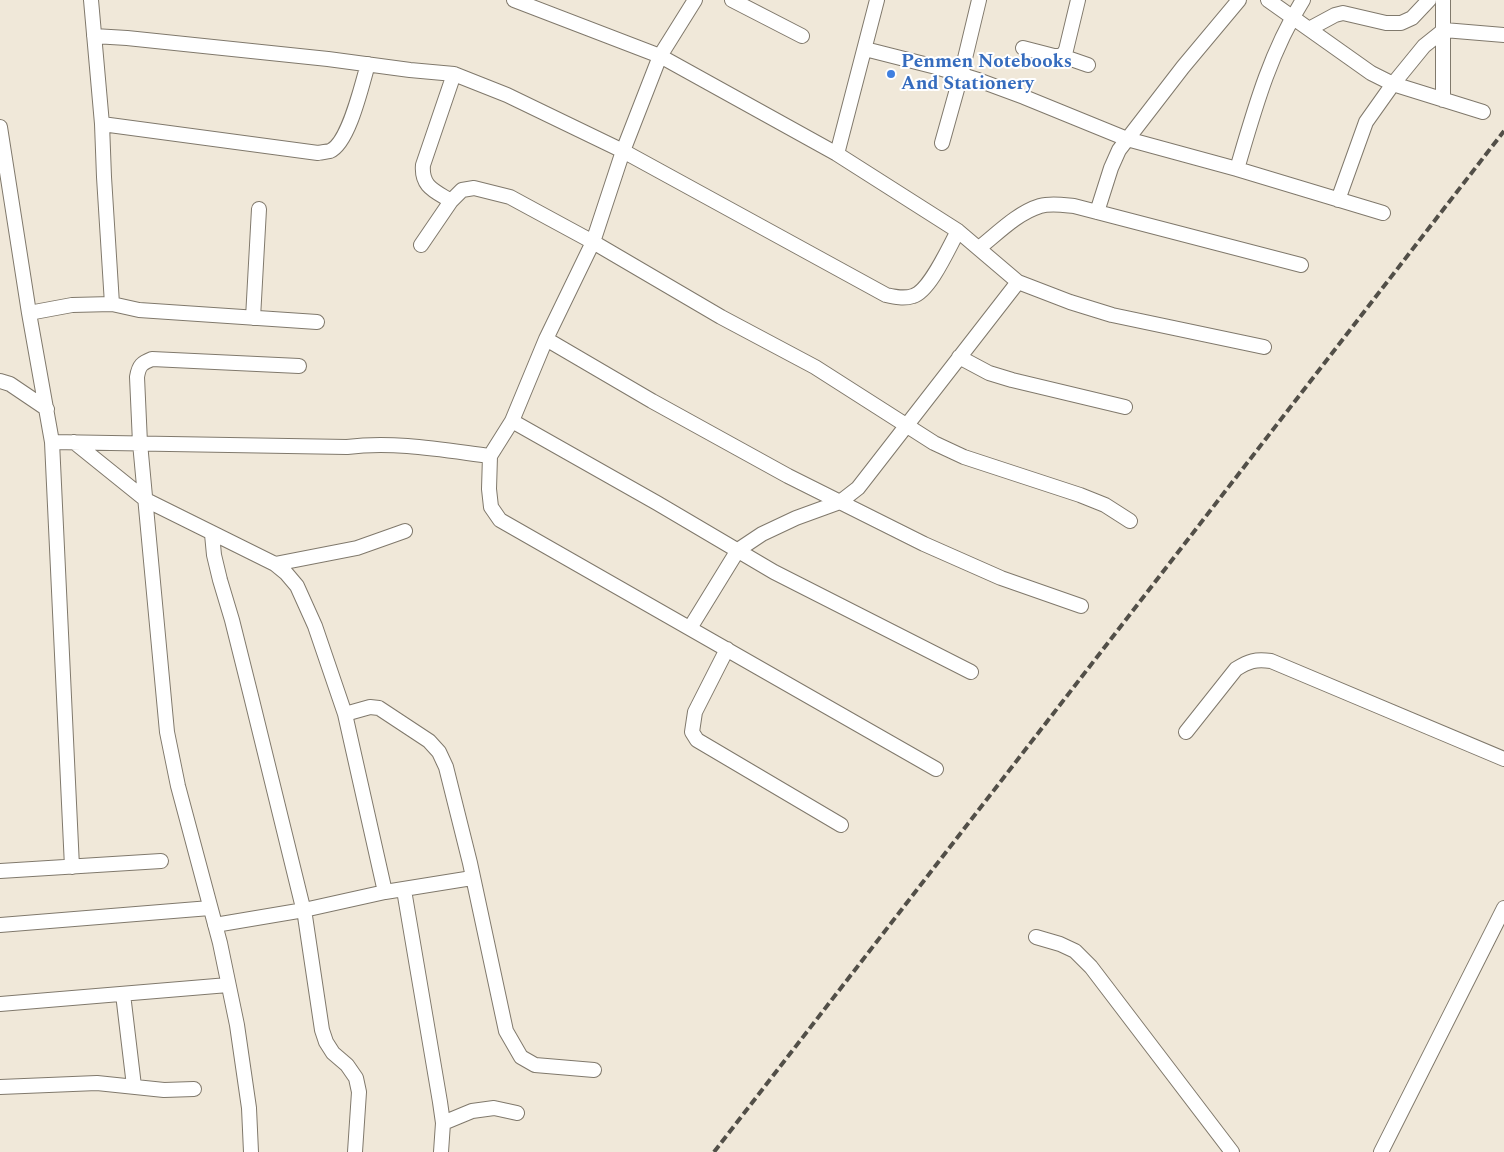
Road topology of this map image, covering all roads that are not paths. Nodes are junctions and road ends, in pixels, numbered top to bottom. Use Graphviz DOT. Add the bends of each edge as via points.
graph roads {
  1 [pos="91,0"];
  2 [pos="514,0"];
  3 [pos="695,0"];
  4 [pos="732,0"];
  5 [pos="877,0"];
  6 [pos="979,0"];
  7 [pos="1078,0"];
  8 [pos="1239,0"];
  9 [pos="1268,0"];
  10 [pos="1303,0"];
  11 [pos="1429,0"];
  12 [pos="1443,0"];
  13 [pos="1292,17"];
  14 [pos="1309,29"];
  15 [pos="1444,30"];
  16 [pos="1504,35"];
  17 [pos="94,36"];
  18 [pos="802,36"];
  19 [pos="1023,48"];
  20 [pos="865,49"];
  21 [pos="660,56"];
  22 [pos="1062,56"];
  23 [pos="368,64"];
  24 [pos="1088,66"];
  25 [pos="454,74"];
  26 [pos="961,75"];
  27 [pos="1393,84"];
  28 [pos="1443,100"];
  29 [pos="1483,112"];
  30 [pos="102,124"];
  31 [pos="1,134"];
  32 [pos="1127,139"];
  33 [pos="942,144"];
  34 [pos="623,151"];
  35 [pos="836,154"];
  36 [pos="1237,169"];
  37 [pos="1338,200"];
  38 [pos="451,201"];
  39 [pos="259,209"];
  40 [pos="1097,212"];
  41 [pos="1383,213"];
  42 [pos="958,231"];
  43 [pos="593,242"];
  44 [pos="421,245"];
  45 [pos="979,248"];
  46 [pos="1301,265"];
  47 [pos="1018,282"];
  48 [pos="112,304"];
  49 [pos="29,313"];
  50 [pos="253,318"];
  51 [pos="317,322"];
  52 [pos="546,339"];
  53 [pos="1264,347"];
  54 [pos="960,357"];
  55 [pos="299,366"];
  56 [pos="0,381"];
  57 [pos="1125,407"];
  58 [pos="47,410"];
  59 [pos="512,421"];
  60 [pos="906,425"];
  61 [pos="52,442"];
  62 [pos="74,442"];
  63 [pos="140,443"];
  64 [pos="490,456"];
  65 [pos="146,500"];
  66 [pos="840,502"];
  67 [pos="1130,521"];
  68 [pos="405,530"];
  69 [pos="212,534"];
  70 [pos="738,550"];
  71 [pos="275,564"];
  72 [pos="1081,606"];
  73 [pos="690,628"];
  74 [pos="727,649"];
  75 [pos="971,672"];
  76 [pos="345,714"];
  77 [pos="1186,732"];
  78 [pos="1504,759"];
  79 [pos="936,769"];
  80 [pos="841,825"];
  81 [pos="161,861"];
  82 [pos="72,867"];
  83 [pos="0,871"];
  84 [pos="472,878"];
  85 [pos="404,890"];
  86 [pos="385,892"];
  87 [pos="210,908"];
  88 [pos="1504,908"];
  89 [pos="304,910"];
  90 [pos="0,925"];
  91 [pos="215,925"];
  92 [pos="1036,937"];
  93 [pos="228,985"];
  94 [pos="123,994"];
  95 [pos="0,1004"];
  96 [pos="594,1070"];
  97 [pos="134,1086"];
  98 [pos="0,1087"];
  99 [pos="194,1089"];
  100 [pos="517,1113"];
  101 [pos="443,1123"];
  102 [pos="251,1152"];
  103 [pos="355,1152"];
  104 [pos="441,1152"];
  105 [pos="1232,1152"];
  106 [pos="1381,1152"];
  1 -- 17 [label="street"];
  2 -- 21 [label="street"];
  3 -- 21 [label="street"];
  4 -- 18 [label="street"];
  5 -- 20 [label="street"];
  6 -- 26 [label="street"];
  7 -- 22 [label="street"];
  8 -- 32 [label="street"];
  9 -- 13 [label="street"];
  10 -- 13 [label="street"];
  11 -- 14 [label="street" via="1412,18 1401,23 1343,14"];
  12 -- 15 [label="street"];
  13 -- 14 [label="street"];
  13 -- 36 [label="street" via="1258,98"];
  14 -- 27 [label="street" via="1371,73"];
  15 -- 16 [label="street"];
  15 -- 27 [label="street" via="1424,46"];
  15 -- 28 [label="street"];
  17 -- 23 [label="street"];
  17 -- 30 [label="street"];
  19 -- 22 [label="street"];
  20 -- 26 [label="street"];
  20 -- 35 [label="street"];
  21 -- 34 [label="street"];
  21 -- 35 [label="street"];
  22 -- 24 [label="street"];
  23 -- 25 [label="street"];
  23 -- 30 [label="street" via="348,128 331,151 318,153"];
  25 -- 34 [label="street" via="507,94"];
  25 -- 38 [label="street" via="423,173 427,185"];
  26 -- 32 [label="street"];
  26 -- 33 [label="street"];
  27 -- 28 [label="street"];
  27 -- 37 [label="street" via="1366,122"];
  28 -- 29 [label="street"];
  30 -- 48 [label="street"];
  31 -- 49 [label="street"];
  32 -- 36 [label="street"];
  32 -- 40 [label="street" via="1111,168"];
  34 -- 42 [label="street" via="886,295 898,298 914,296 928,285"];
  34 -- 43 [label="street"];
  35 -- 42 [label="street"];
  36 -- 37 [label="street"];
  37 -- 41 [label="street"];
  38 -- 43 [label="street" via="462,190 474,188 510,197"];
  38 -- 44 [label="street"];
  39 -- 50 [label="street"];
  40 -- 45 [label="street" via="1074,206 1040,206 1021,215"];
  40 -- 46 [label="street"];
  42 -- 45 [label="street"];
  43 -- 52 [label="street"];
  43 -- 60 [label="street" via="721,317 815,367"];
  45 -- 47 [label="street"];
  47 -- 53 [label="street" via="1112,315"];
  47 -- 54 [label="street"];
  48 -- 49 [label="street" via="72,305"];
  48 -- 50 [label="street" via="138,310"];
  49 -- 58 [label="street"];
  50 -- 51 [label="street"];
  52 -- 59 [label="street"];
  52 -- 66 [label="street"];
  54 -- 57 [label="street" via="989,373 1012,380"];
  54 -- 60 [label="street"];
  55 -- 63 [label="street" via="152,359 143,362 137,377"];
  56 -- 58 [label="street" via="10,384"];
  58 -- 61 [label="street"];
  59 -- 64 [label="street"];
  59 -- 70 [label="street"];
  60 -- 66 [label="street" via="858,488"];
  60 -- 67 [label="street" via="964,457 1105,504"];
  61 -- 62 [label="street"];
  61 -- 82 [label="street"];
  62 -- 63 [label="street"];
  62 -- 65 [label="street"];
  63 -- 64 [label="street" via="386,445"];
  63 -- 65 [label="street"];
  64 -- 73 [label="street" via="491,506 500,520"];
  65 -- 69 [label="street"];
  65 -- 87 [label="street" via="167,732"];
  66 -- 70 [label="street" via="762,534"];
  66 -- 72 [label="street" via="1001,578"];
  68 -- 71 [label="street" via="357,548"];
  69 -- 71 [label="street"];
  69 -- 89 [label="street" via="220,580"];
  70 -- 73 [label="street"];
  70 -- 75 [label="street" via="774,572"];
  71 -- 76 [label="street" via="298,586"];
  73 -- 74 [label="street"];
  74 -- 79 [label="street"];
  74 -- 80 [label="street" via="695,712 692,732 697,740"];
  76 -- 84 [label="street" via="370,707 379,708 429,741 439,752 446,767"];
  76 -- 86 [label="street"];
  77 -- 78 [label="street" via="1236,670 1257,659 1271,661"];
  81 -- 82 [label="street"];
  82 -- 83 [label="street"];
  84 -- 85 [label="street"];
  84 -- 96 [label="street" via="506,1031 521,1057 535,1065"];
  85 -- 86 [label="street"];
  85 -- 101 [label="street"];
  86 -- 89 [label="street"];
  87 -- 90 [label="street"];
  87 -- 91 [label="street"];
  88 -- 106 [label="street"];
  89 -- 91 [label="street"];
  89 -- 103 [label="street" via="322,1030 333,1053 356,1078 360,1092"];
  91 -- 93 [label="street"];
  92 -- 105 [label="street" via="1075,951 1091,967"];
  93 -- 94 [label="street"];
  93 -- 102 [label="street" via="249,1108"];
  94 -- 95 [label="street"];
  94 -- 97 [label="street"];
  97 -- 98 [label="street" via="97,1083"];
  97 -- 99 [label="street"];
  100 -- 101 [label="street" via="494,1108 472,1111"];
  101 -- 104 [label="street"];
}
